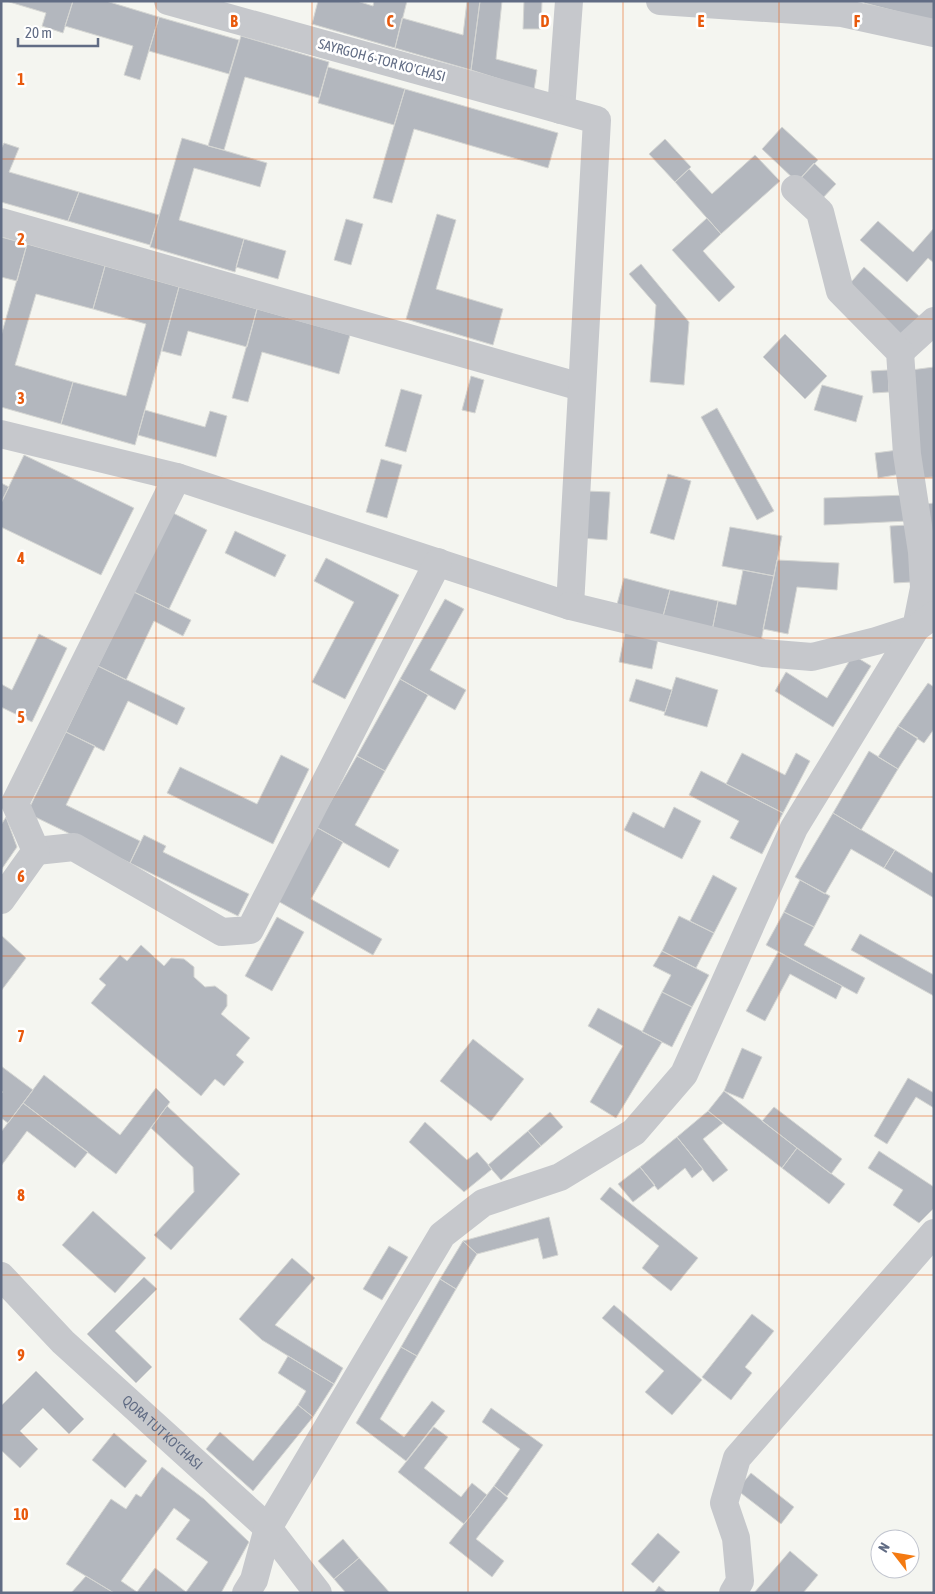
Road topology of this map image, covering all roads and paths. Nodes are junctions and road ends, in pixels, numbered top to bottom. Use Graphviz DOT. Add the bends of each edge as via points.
graph roads {
  1 [pos="168,1"];
  2 [pos="569,1"];
  3 [pos="660,1"];
  4 [pos="934,33"];
  5 [pos="561,110"];
  6 [pos="794,189"];
  7 [pos="1,222"];
  8 [pos="934,321"];
  9 [pos="900,352"];
  10 [pos="581,387"];
  11 [pos="1,434"];
  12 [pos="177,477"];
  13 [pos="438,562"];
  14 [pos="570,606"];
  15 [pos="925,621"];
  16 [pos="36,851"];
  17 [pos="1,900"];
  18 [pos="934,1233"];
  19 [pos="1,1276"];
  20 [pos="268,1528"];
  21 [pos="246,1593"];
  22 [pos="318,1593"];
  23 [pos="733,1593"];
  1 -- 5 [label="street, SAYRGOH 6-TOR KO'CHASI"];
  2 -- 5 [label="street"];
  3 -- 4 [label="street" via="842,13"];
  5 -- 10 [label="street, SAYRGOH 6-TOR KO'CHASI" via="596,120"];
  6 -- 9 [label="street" via="820,212 840,291"];
  7 -- 10 [label="street"];
  8 -- 9 [label="street"];
  9 -- 15 [label="street" via="907,454 922,552"];
  10 -- 14 [label="street"];
  11 -- 12 [label="street"];
  12 -- 13 [label="street"];
  12 -- 16 [label="street" via="14,803"];
  13 -- 14 [label="street"];
  13 -- 16 [label="street" via="250,930 222,932 74,846"];
  14 -- 15 [label="street" via="763,653 812,657 876,642"];
  15 -- 20 [label="street" via="794,828 684,1074 634,1132 560,1177 483,1204 442,1235"];
  16 -- 17 [label="street"];
  18 -- 23 [label="street" via="737,1458 724,1503 736,1538 740,1581"];
  19 -- 20 [label="street, QORA TUT KO'CHASI" via="63,1342"];
  20 -- 21 [label="street" via="254,1580"];
  20 -- 22 [label="street, QORA TUT KO'CHASI"];
}
